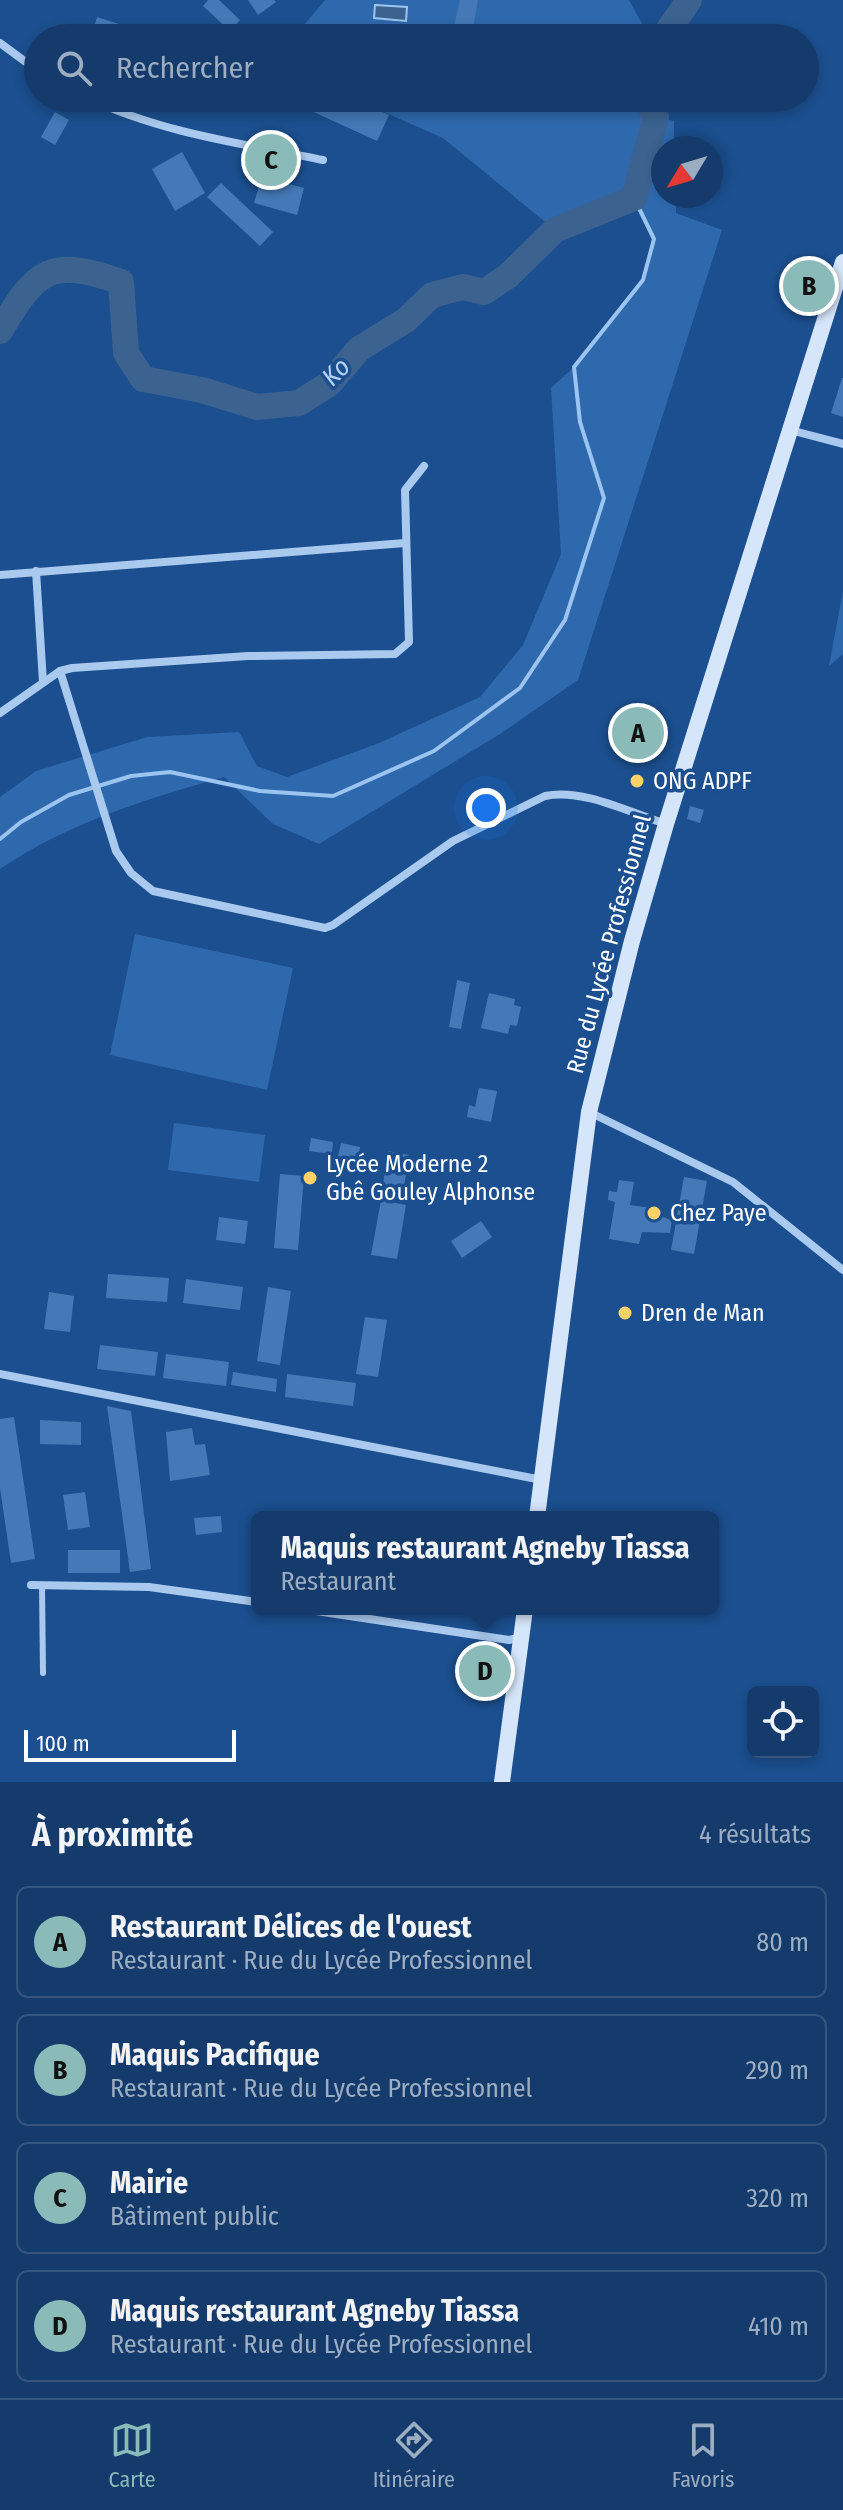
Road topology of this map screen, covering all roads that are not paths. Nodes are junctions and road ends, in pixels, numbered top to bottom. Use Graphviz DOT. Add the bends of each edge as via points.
graph roads {
  1 [pos="0,43"];
  2 [pos="24,61"];
  3 [pos="122,112"];
  4 [pos="323,160"];
  5 [pos="841,273"];
  6 [pos="790,430"];
  7 [pos="843,444"];
  8 [pos="424,466"];
  9 [pos="405,543"];
  10 [pos="36,571"];
  11 [pos="0,575"];
  12 [pos="60,671"];
  13 [pos="43,682"];
  14 [pos="0,713"];
  15 [pos="666,824"];
  16 [pos="589,1112"];
  17 [pos="843,1270"];
  18 [pos="0,1374"];
  19 [pos="542,1480"];
  20 [pos="538,1511"];
  21 [pos="31,1585"];
  22 [pos="42,1585"];
  23 [pos="251,1601"];
  24 [pos="342,1615"];
  25 [pos="524,1615"];
  26 [pos="517,1642"];
  27 [pos="43,1673"];
  28 [pos="502,1782"];
  1 -- 2 [label="street"];
  3 -- 4 [label="street" via="194,135"];
  5 -- 6 [label="main road, Rue du Lycée Professionnel"];
  6 -- 7 [label="street"];
  6 -- 15 [label="main road, Rue du Lycée Professionnel"];
  8 -- 9 [label="street" via="405,490"];
  9 -- 10 [label="street"];
  9 -- 12 [label="street" via="409,642 395,654 248,656"];
  10 -- 11 [label="street"];
  10 -- 13 [label="street"];
  12 -- 13 [label="street"];
  12 -- 15 [label="street" via="116,851 153,891 325,928 453,841 545,796 579,797"];
  13 -- 14 [label="street"];
  15 -- 16 [label="main road, Rue du Lycée Professionnel"];
  16 -- 17 [label="street" via="733,1182"];
  16 -- 19 [label="main road, Rue du Lycée Professionnel"];
  18 -- 19 [label="street"];
  19 -- 20 [label="main road, Rue du Lycée Professionnel"];
  21 -- 22 [label="street"];
  22 -- 23 [label="street" via="149,1587"];
  22 -- 27 [label="lane"];
  24 -- 26 [label="street"];
  25 -- 26 [label="main road"];
  26 -- 28 [label="main road"];
}
